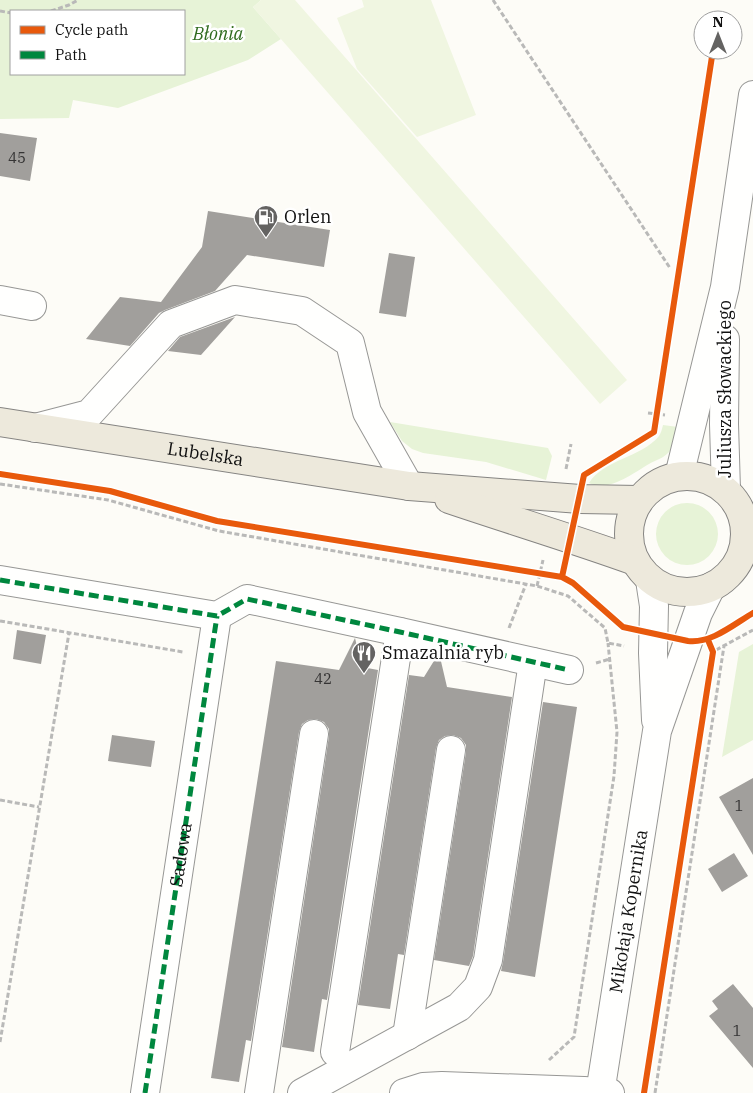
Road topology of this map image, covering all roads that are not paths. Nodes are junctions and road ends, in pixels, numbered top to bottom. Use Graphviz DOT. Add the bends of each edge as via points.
graph roads {
  1 [pos="753,95"];
  2 [pos="725,287"];
  3 [pos="0,300"];
  4 [pos="32,306"];
  5 [pos="0,422"];
  6 [pos="35,428"];
  7 [pos="679,476"];
  8 [pos="409,486"];
  9 [pos="726,490"];
  10 [pos="639,500"];
  11 [pos="748,517"];
  12 [pos="643,571"];
  13 [pos="732,576"];
  14 [pos="0,580"];
  15 [pos="216,616"];
  16 [pos="400,632"];
  17 [pos="533,662"];
  18 [pos="570,670"];
  19 [pos="657,731"];
  20 [pos="314,734"];
  21 [pos="451,750"];
  22 [pos="407,1036"];
  23 [pos="335,1052"];
  24 [pos="145,1093"];
  25 [pos="259,1093"];
  26 [pos="302,1093"];
  27 [pos="404,1093"];
  28 [pos="603,1093"];
  1 -- 2 [label="street, Juliusza Słowackiego"];
  2 -- 7 [label="street, Juliusza Słowackiego"];
  2 -- 9 [label="street, Juliusza Słowackiego"];
  3 -- 4 [label="street"];
  5 -- 6 [label="main road, Lubelska"];
  6 -- 8 [label="main road, Lubelska"];
  6 -- 8 [label="street" via="89,414 171,324 235,300 302,311 350,343 367,412"];
  7 -- 9 [label="main road" via="696,476"];
  7 -- 10 [label="main road" via="650,488"];
  8 -- 10 [label="main road, Lubelska" via="580,499"];
  8 -- 12 [label="main road, Lubelska" via="570,538"];
  9 -- 11 [label="main road"];
  10 -- 12 [label="main road" via="628,530 629,546"];
  11 -- 13 [label="main road" via="742,554"];
  12 -- 13 [label="main road" via="664,588 680,592 696,592"];
  12 -- 19 [label="street, Mikołaja Kopernika" via="654,606"];
  13 -- 19 [label="street, Mikołaja Kopernika" via="698,614"];
  14 -- 15 [label="street"];
  15 -- 16 [label="street" via="247,599"];
  15 -- 24 [label="street, Sadowa"];
  16 -- 17 [label="street"];
  16 -- 23 [label="street"];
  17 -- 18 [label="street"];
  17 -- 22 [label="street" via="488,960 478,987 459,1007"];
  19 -- 28 [label="street, Mikołaja Kopernika"];
  20 -- 25 [label="street"];
  21 -- 22 [label="street"];
  22 -- 26 [label="street"];
  27 -- 28 [label="street" via="442,1086"];
}
